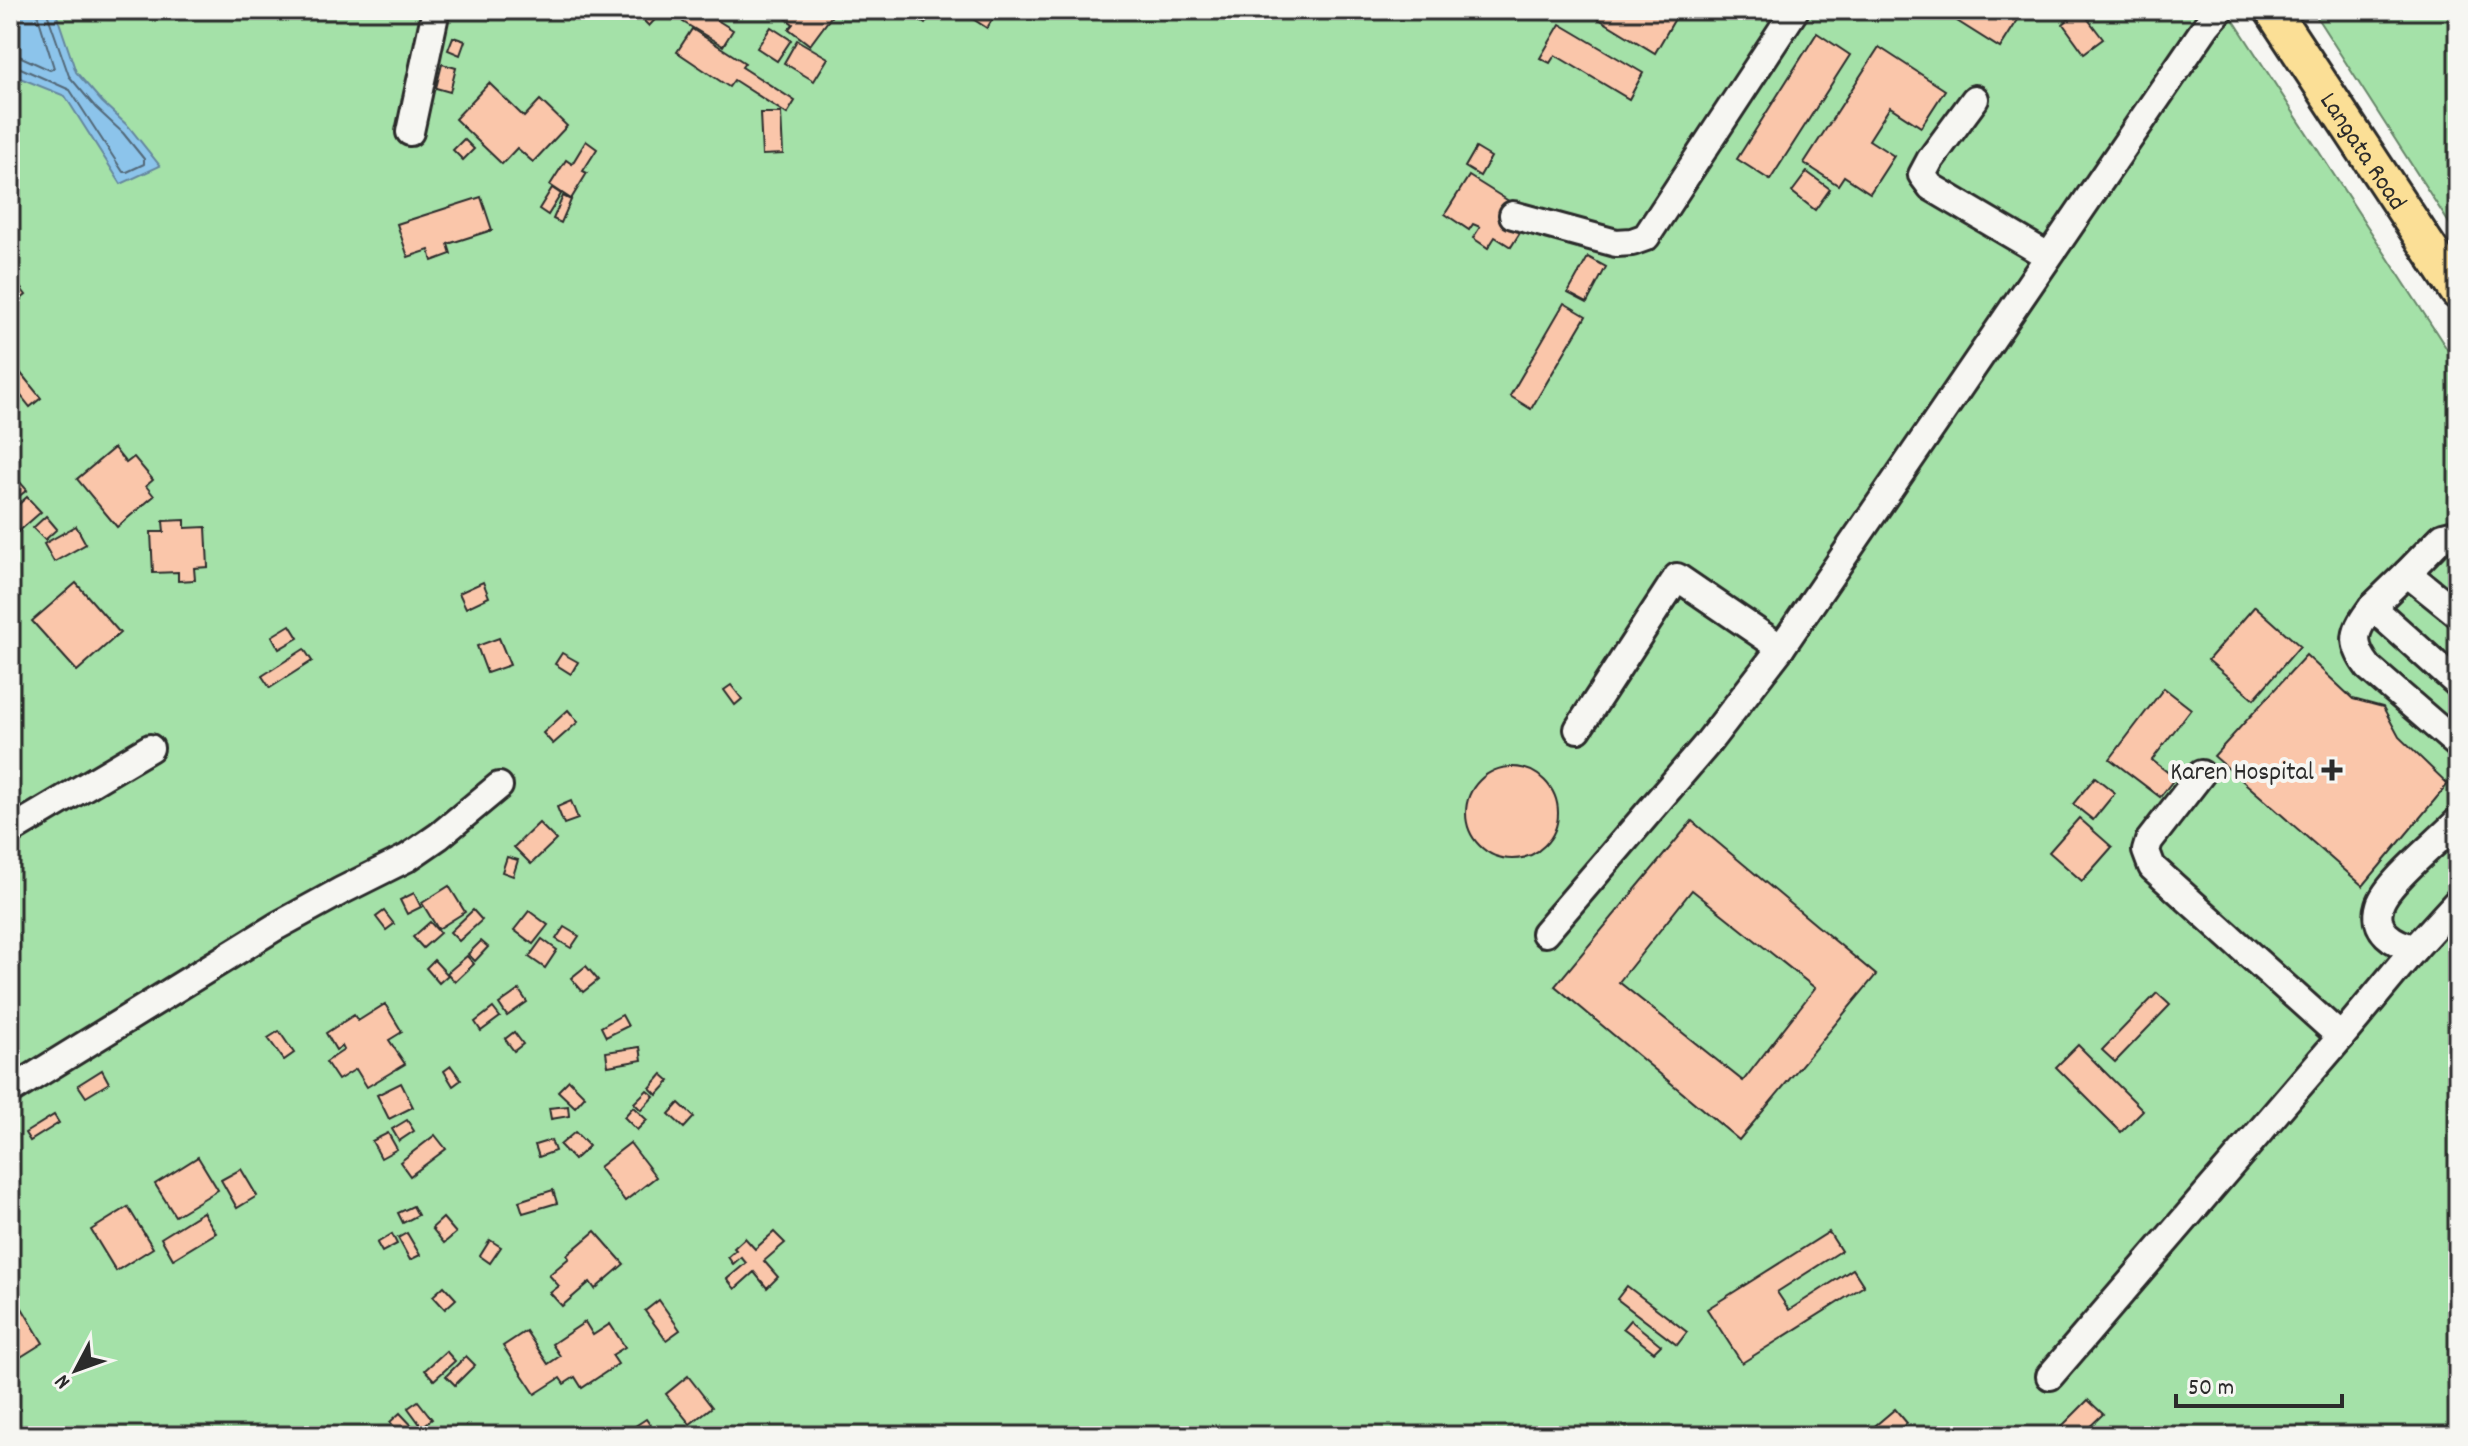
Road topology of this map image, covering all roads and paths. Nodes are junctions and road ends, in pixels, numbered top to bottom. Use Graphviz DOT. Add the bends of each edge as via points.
graph roads {
  1 [pos="436,10"];
  2 [pos="1795,10"];
  3 [pos="2220,10"];
  4 [pos="2272,10"];
  5 [pos="1975,99"];
  6 [pos="410,132"];
  7 [pos="1513,215"];
  8 [pos="2048,256"];
  9 [pos="2458,292"];
  10 [pos="2458,539"];
  11 [pos="2407,573"];
  12 [pos="2372,607"];
  13 [pos="2458,614"];
  14 [pos="1781,648"];
  15 [pos="2458,684"];
  16 [pos="1578,729"];
  17 [pos="2458,745"];
  18 [pos="150,748"];
  19 [pos="2201,774"];
  20 [pos="499,786"];
  21 [pos="2458,821"];
  22 [pos="10,831"];
  23 [pos="2458,901"];
  24 [pos="1545,933"];
  25 [pos="2415,948"];
  26 [pos="2341,1037"];
  27 [pos="10,1091"];
  28 [pos="2050,1376"];
  1 -- 6 [label="street"];
  2 -- 7 [label="street" via="1646,237 1616,243"];
  3 -- 8 [label="street"];
  4 -- 9 [label="main road, Langata Road"];
  5 -- 8 [label="street" via="1922,175 1931,187"];
  8 -- 14 [label="street"];
  10 -- 11 [label="street" via="2443,536"];
  11 -- 12 [label="street"];
  11 -- 13 [label="street"];
  12 -- 15 [label="street"];
  12 -- 17 [label="street" via="2354,637 2360,657"];
  14 -- 16 [label="street" via="1677,577"];
  14 -- 24 [label="street" via="1707,744"];
  18 -- 22 [label="street"];
  19 -- 26 [label="street" via="2149,841 2147,859"];
  20 -- 27 [label="street" via="407,858 277,926"];
  21 -- 25 [label="street" via="2380,903 2385,935"];
  23 -- 25 [label="street"];
  25 -- 26 [label="street"];
  26 -- 28 [label="street"];
}
